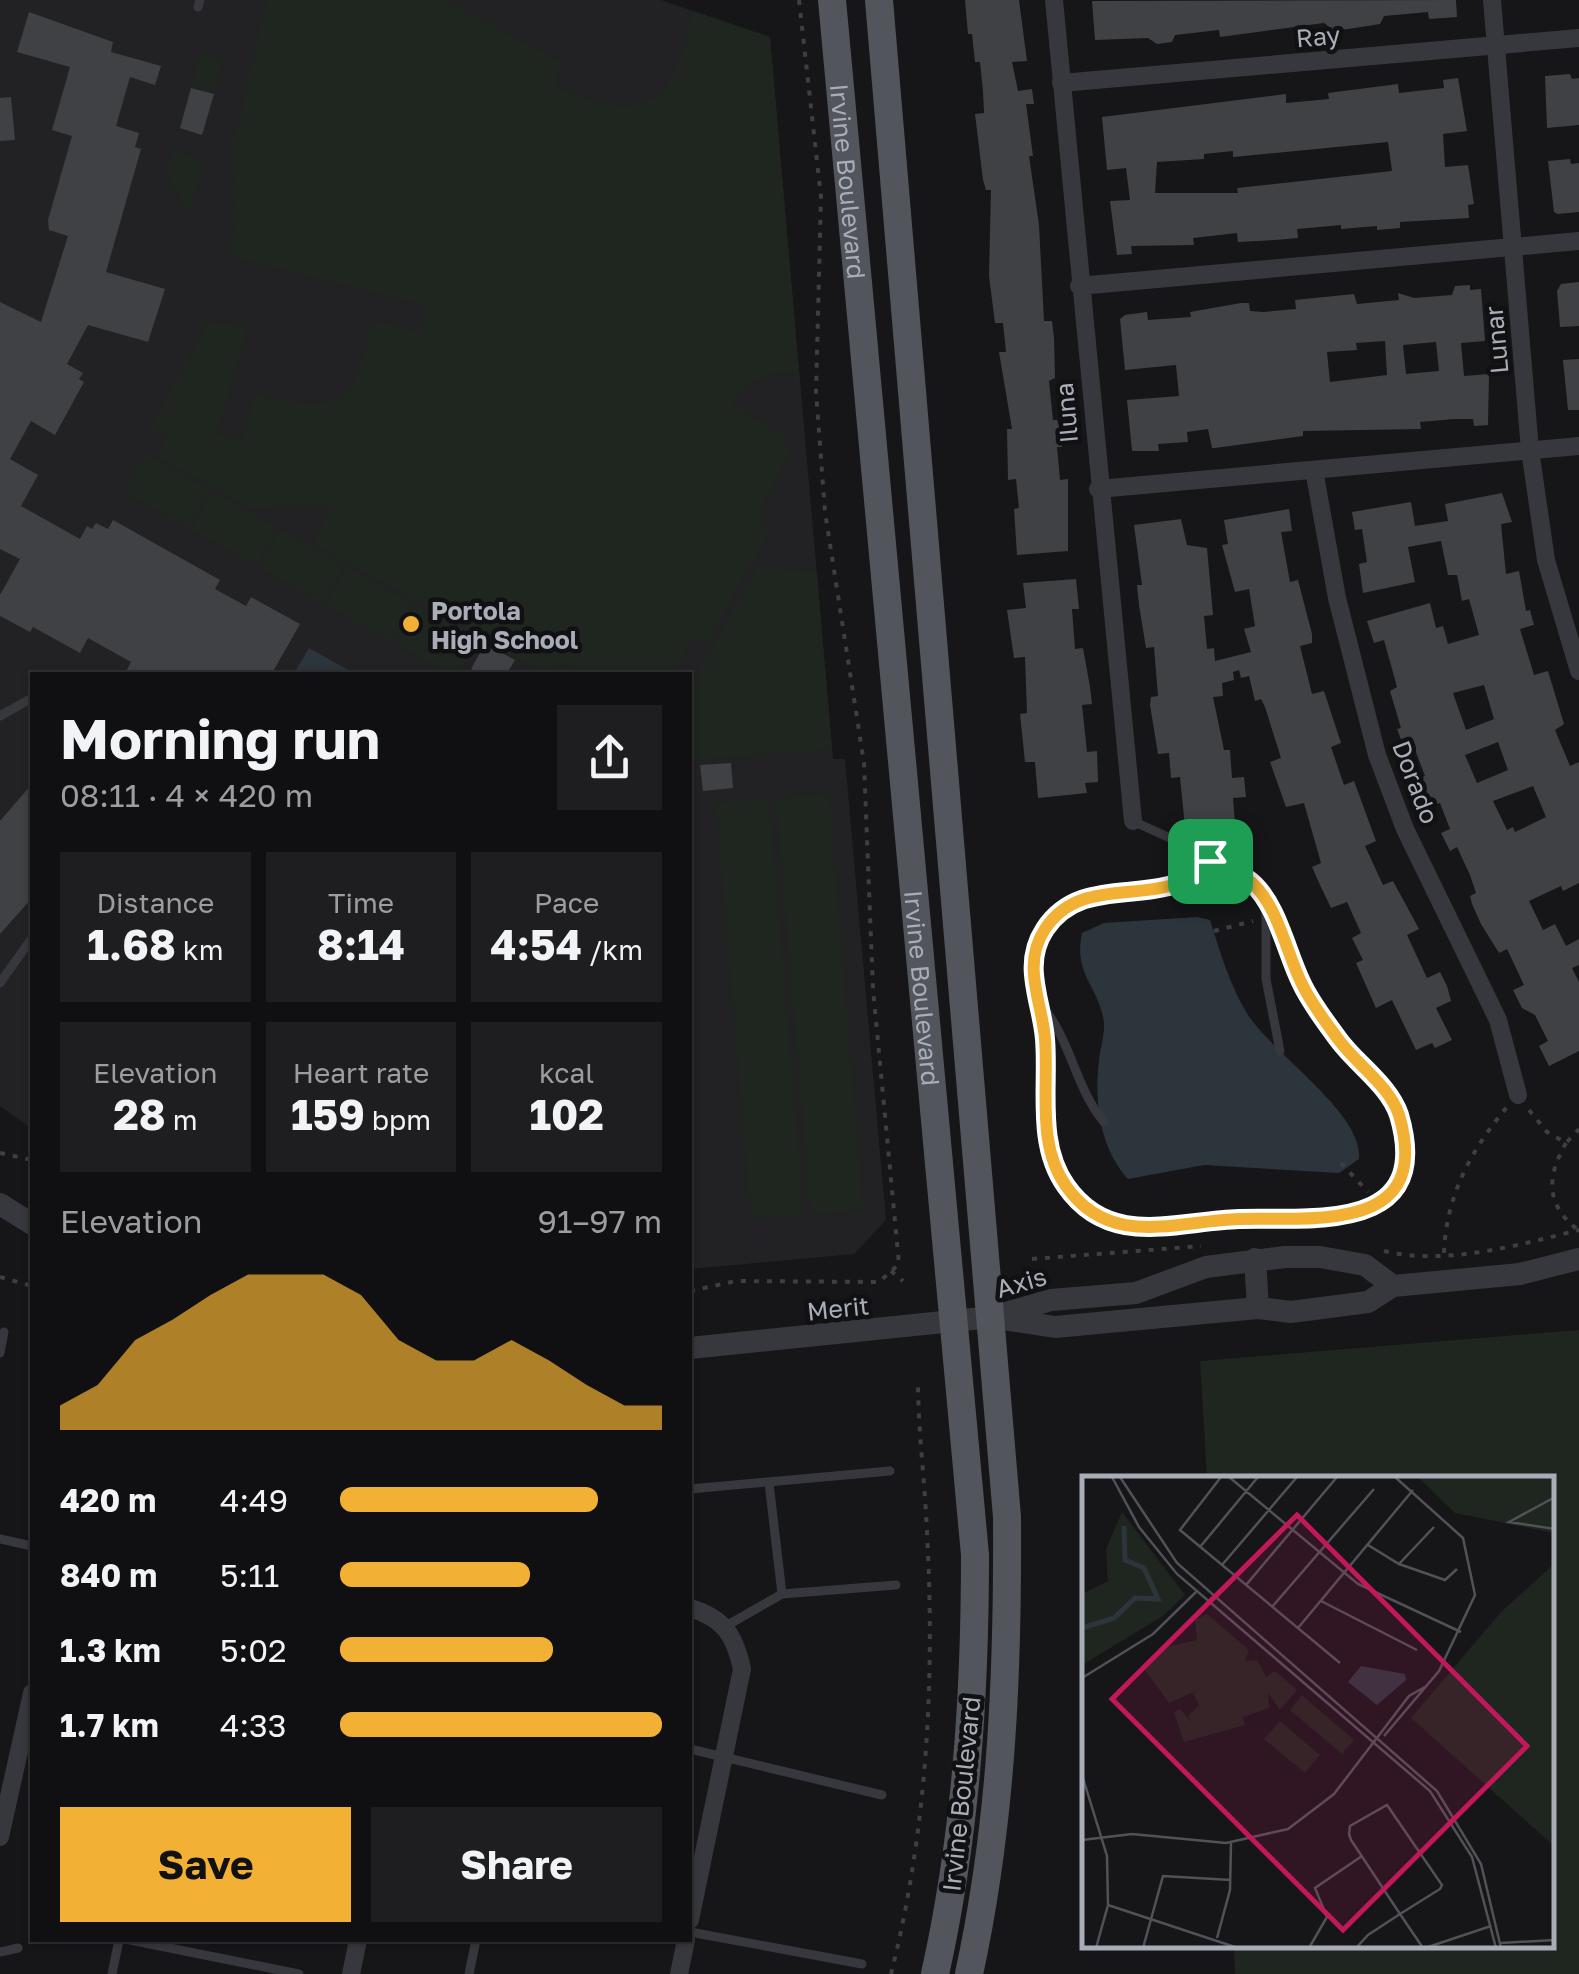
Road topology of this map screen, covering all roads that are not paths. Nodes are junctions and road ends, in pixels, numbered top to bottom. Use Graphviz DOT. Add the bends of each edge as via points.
graph roads {
  1 [pos="832,0"];
  2 [pos="879,0"];
  3 [pos="1054,0"];
  4 [pos="1492,0"];
  5 [pos="1579,38"];
  6 [pos="1496,46"];
  7 [pos="1061,84"];
  8 [pos="1579,241"];
  9 [pos="1513,247"];
  10 [pos="1079,286"];
  11 [pos="1579,446"];
  12 [pos="1530,450"];
  13 [pos="1314,470"];
  14 [pos="1098,489"];
  15 [pos="905,580"];
  16 [pos="1579,671"];
  17 [pos="30,699"];
  18 [pos="0,716"];
  19 [pos="1133,821"];
  20 [pos="1210,861"];
  21 [pos="1266,900"];
  22 [pos="30,941"];
  23 [pos="0,984"];
  24 [pos="1038,1000"];
  25 [pos="1280,1051"];
  26 [pos="1518,1095"];
  27 [pos="1104,1122"];
  28 [pos="0,1204"];
  29 [pos="30,1223"];
  30 [pos="1256,1260"];
  31 [pos="1579,1260"];
  32 [pos="1392,1286"];
  33 [pos="1258,1308"];
  34 [pos="992,1317"];
  35 [pos="952,1320"];
  36 [pos="4,1332"];
  37 [pos="692,1348"];
  38 [pos="0,1353"];
  39 [pos="890,1470"];
  40 [pos="769,1483"];
  41 [pos="692,1488"];
  42 [pos="0,1540"];
  43 [pos="30,1546"];
  44 [pos="896,1585"];
  45 [pos="782,1594"];
  46 [pos="692,1609"];
  47 [pos="726,1626"];
  48 [pos="30,1702"];
  49 [pos="692,1748"];
  50 [pos="724,1756"];
  51 [pos="882,1795"];
  52 [pos="0,1836"];
  53 [pos="692,1910"];
  54 [pos="692,1932"];
  55 [pos="119,1942"];
  56 [pos="139,1942"];
  57 [pos="358,1942"];
  58 [pos="476,1942"];
  59 [pos="686,1942"];
  60 [pos="18,1948"];
  61 [pos="0,1952"];
  62 [pos="862,1964"];
  63 [pos="258,1970"];
  64 [pos="112,1974"];
  65 [pos="299,1974"];
  66 [pos="351,1974"];
  67 [pos="468,1974"];
  68 [pos="679,1974"];
  69 [pos="935,1974"];
  70 [pos="969,1974"];
  1 -- 15 [label="main road, Irvine Boulevard"];
  2 -- 15 [label="main road, Irvine Boulevard" via="896,161"];
  3 -- 7 [label="street, Iluna"];
  4 -- 6 [label="street, Lunar"];
  5 -- 6 [label="street, Ray"];
  6 -- 7 [label="street, Ray"];
  6 -- 9 [label="street, Lunar"];
  7 -- 10 [label="street, Iluna"];
  8 -- 9 [label="street"];
  9 -- 10 [label="street"];
  9 -- 12 [label="street, Lunar"];
  10 -- 14 [label="street, Iluna"];
  11 -- 12 [label="street"];
  12 -- 13 [label="street"];
  12 -- 16 [label="street, Lunar" via="1546,560"];
  13 -- 14 [label="street"];
  13 -- 26 [label="street, Dorado" via="1337,598 1377,755 1405,829 1498,1020"];
  14 -- 19 [label="street, Iluna"];
  15 -- 34 [label="main road, Irvine Boulevard"];
  15 -- 35 [label="main road, Irvine Boulevard"];
  17 -- 18 [label="lane"];
  19 -- 20 [label="lane"];
  20 -- 21 [label="lane" via="1250,881"];
  20 -- 24 [label="lane" via="1177,886 1092,894 1068,906 1035,950"];
  21 -- 24 [label="lane" via="1304,988 1398,1110 1404,1140 1400,1180 1387,1199 1355,1214 1132,1230 1095,1214 1065,1185 1052,1156"];
  21 -- 25 [label="lane" via="1263,946"];
  22 -- 23 [label="lane"];
  24 -- 27 [label="lane" via="1062,1031 1092,1108"];
  28 -- 29 [label="street"];
  30 -- 32 [label="street, Axis" via="1320,1256 1373,1268"];
  30 -- 33 [label="street"];
  30 -- 34 [label="street, Axis" via="1206,1267 1136,1294 1051,1300"];
  31 -- 32 [label="street, Axis" via="1520,1274"];
  32 -- 33 [label="street, Axis" via="1368,1302 1290,1312"];
  33 -- 34 [label="street, Axis" via="1055,1327"];
  34 -- 35 [label="street, Merit"];
  34 -- 70 [label="main road, Irvine Boulevard" via="1006,1517 1008,1674 995,1828"];
  35 -- 37 [label="street, Merit"];
  35 -- 69 [label="main road, Irvine Boulevard" via="975,1555 975,1666 959,1841"];
  36 -- 38 [label="lane"];
  39 -- 40 [label="lane"];
  40 -- 41 [label="lane"];
  40 -- 45 [label="lane"];
  42 -- 43 [label="lane"];
  44 -- 45 [label="lane"];
  45 -- 47 [label="lane"];
  46 -- 47 [label="street"];
  47 -- 50 [label="street" via="742,1669"];
  48 -- 52 [label="street"];
  49 -- 50 [label="lane"];
  50 -- 51 [label="lane"];
  50 -- 53 [label="street"];
  54 -- 62 [label="lane"];
  55 -- 64 [label="lane"];
  56 -- 63 [label="lane"];
  57 -- 66 [label="street"];
  58 -- 67 [label="lane"];
  59 -- 68 [label="street"];
  60 -- 61 [label="lane"];
  63 -- 65 [label="lane"];
}
